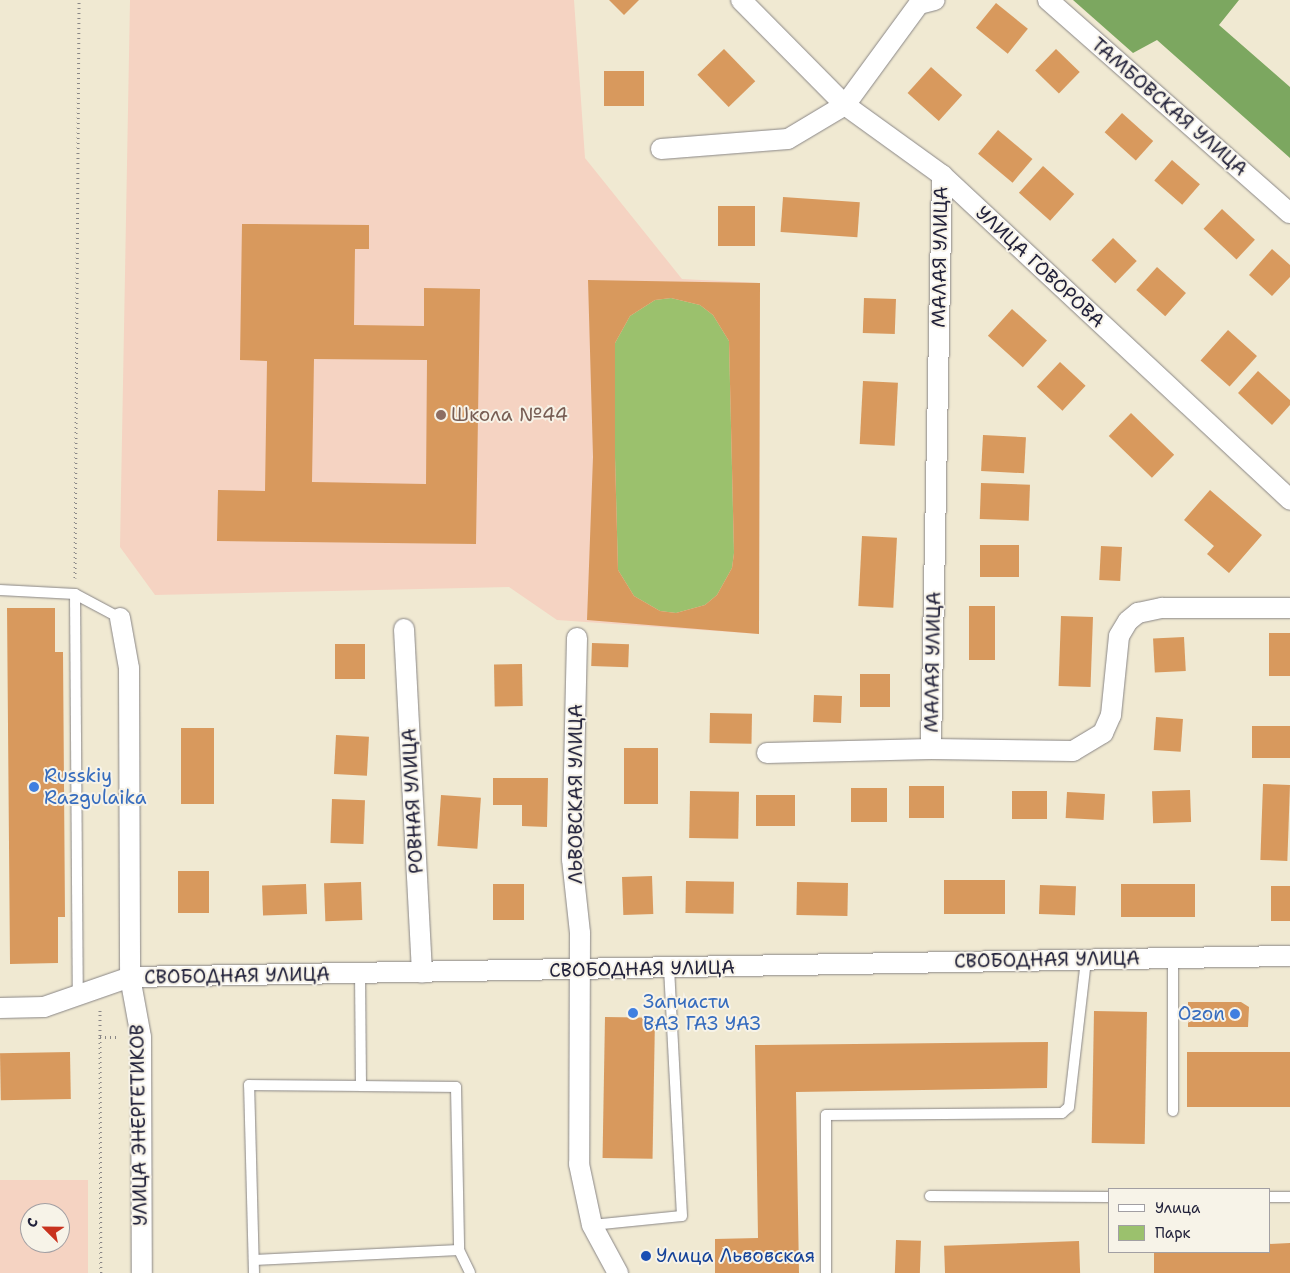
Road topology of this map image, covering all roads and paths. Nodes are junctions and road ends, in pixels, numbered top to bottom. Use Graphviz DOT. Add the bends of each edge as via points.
graph roads {
  1 [pos="78,0"];
  2 [pos="741,0"];
  3 [pos="1048,0"];
  4 [pos="923,1"];
  5 [pos="844,105"];
  6 [pos="661,149"];
  7 [pos="942,176"];
  8 [pos="1290,213"];
  9 [pos="1290,500"];
  10 [pos="0,590"];
  11 [pos="75,594"];
  12 [pos="1290,608"];
  13 [pos="120,618"];
  14 [pos="404,629"];
  15 [pos="576,638"];
  16 [pos="931,748"];
  17 [pos="767,753"];
  18 [pos="1290,956"];
  19 [pos="1173,957"];
  20 [pos="1086,959"];
  21 [pos="669,968"];
  22 [pos="578,971"];
  23 [pos="422,973"];
  24 [pos="360,975"];
  25 [pos="130,977"];
  26 [pos="78,996"];
  27 [pos="0,1008"];
  28 [pos="100,1037"];
  29 [pos="361,1086"];
  30 [pos="1173,1111"];
  31 [pos="930,1196"];
  32 [pos="1108,1197"];
  33 [pos="1270,1197"];
  34 [pos="1290,1198"];
  35 [pos="592,1225"];
  36 [pos="459,1250"];
  37 [pos="254,1260"];
  38 [pos="101,1273"];
  39 [pos="142,1273"];
  40 [pos="254,1273"];
  41 [pos="470,1273"];
  42 [pos="618,1273"];
  43 [pos="826,1273"];
  1 -- 11 [label="path"];
  2 -- 5 [label="street, УЛИЦА ГОВОРОВА"];
  3 -- 8 [label="street, ТАМБОВСКАЯ УЛИЦА"];
  4 -- 5 [label="street"];
  5 -- 6 [label="street" via="788,139"];
  5 -- 7 [label="street, УЛИЦА ГОВОРОВА"];
  7 -- 9 [label="street, УЛИЦА ГОВОРОВА"];
  7 -- 16 [label="street, МАЛАЯ УЛИЦА"];
  10 -- 11 [label="lane"];
  11 -- 13 [label="lane"];
  11 -- 26 [label="lane"];
  12 -- 16 [label="street, МАЛАЯ УЛИЦА" via="1162,608 1138,613 1128,621 1119,636 1111,715 1102,733 1073,751"];
  13 -- 25 [label="street, УЛИЦА ЭНЕРГЕТИКОВ" via="130,668"];
  14 -- 23 [label="street, РОВНАЯ УЛИЦА"];
  15 -- 22 [label="street, ЛЬВОВСКАЯ УЛИЦА" via="572,859 580,934"];
  16 -- 17 [label="street"];
  18 -- 19 [label="street, СВОБОДНАЯ УЛИЦА"];
  19 -- 20 [label="street, СВОБОДНАЯ УЛИЦА"];
  19 -- 30 [label="lane"];
  20 -- 21 [label="street, СВОБОДНАЯ УЛИЦА"];
  20 -- 43 [label="lane" via="1069,1107 1062,1113 826,1115"];
  21 -- 22 [label="street, СВОБОДНАЯ УЛИЦА"];
  21 -- 35 [label="lane" via="682,1216"];
  22 -- 23 [label="street, СВОБОДНАЯ УЛИЦА"];
  22 -- 35 [label="street, ЛЬВОВСКАЯ УЛИЦА" via="579,1164"];
  23 -- 24 [label="street, СВОБОДНАЯ УЛИЦА"];
  24 -- 25 [label="street, СВОБОДНАЯ УЛИЦА"];
  24 -- 29 [label="lane"];
  25 -- 26 [label="street, СВОБОДНАЯ УЛИЦА"];
  25 -- 39 [label="street, УЛИЦА ЭНЕРГЕТИКОВ" via="141,1036"];
  26 -- 27 [label="street, СВОБОДНАЯ УЛИЦА" via="44,1007"];
  28 -- 38 [label="path"];
  29 -- 36 [label="lane" via="456,1087"];
  29 -- 37 [label="lane" via="249,1085"];
  31 -- 32 [label="lane"];
  33 -- 34 [label="lane"];
  35 -- 42 [label="street, ЛЬВОВСКАЯ УЛИЦА"];
  36 -- 37 [label="lane"];
  36 -- 41 [label="lane"];
  37 -- 40 [label="lane"];
}
